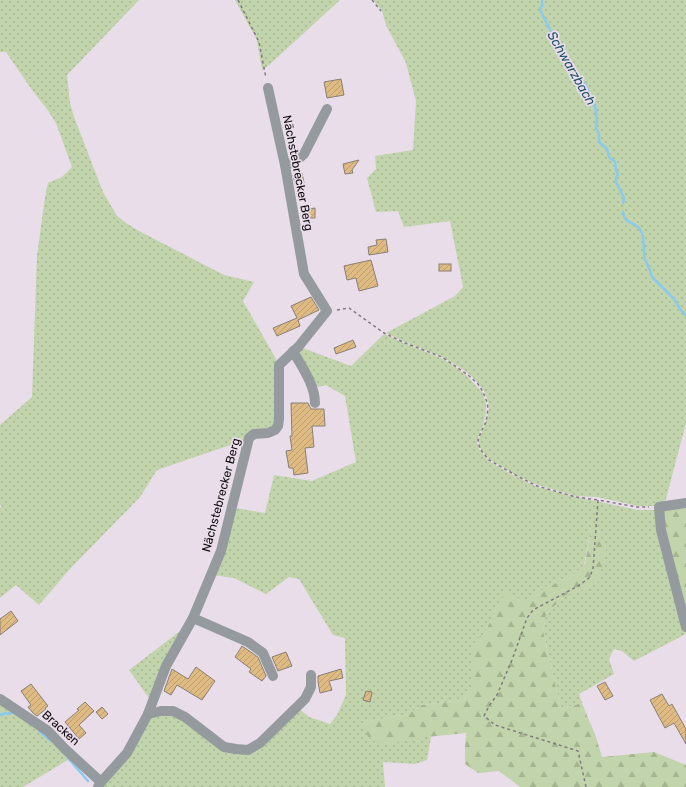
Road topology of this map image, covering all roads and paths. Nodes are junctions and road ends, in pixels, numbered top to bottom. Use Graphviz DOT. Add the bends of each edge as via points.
graph roads {
  1 [pos="238,0"];
  2 [pos="372,0"];
  3 [pos="381,11"];
  4 [pos="268,88"];
  5 [pos="327,109"];
  6 [pos="285,165"];
  7 [pos="327,311"];
  8 [pos="293,352"];
  9 [pos="315,403"];
  10 [pos="598,500"];
  11 [pos="686,503"];
  12 [pos="659,507"];
  13 [pos="193,618"];
  14 [pos="686,627"];
  15 [pos="311,675"];
  16 [pos="274,676"];
  17 [pos="0,699"];
  18 [pos="148,714"];
  19 [pos="99,785"];
  20 [pos="586,787"];
  1 -- 4 [label="path" via="259,42"];
  2 -- 3 [label="path"];
  4 -- 6 [label="street, Nächstebrecker Berg"];
  5 -- 6 [label="street" via="304,154 296,161"];
  6 -- 7 [label="street, Nächstebrecker Berg" via="304,274"];
  7 -- 8 [label="street, Nächstebrecker Berg"];
  7 -- 10 [label="path" via="349,308 384,333 442,357 478,384 488,409 486,422 478,440 480,449 489,460 537,486"];
  8 -- 9 [label="street" via="312,386"];
  8 -- 13 [label="street, Nächstebrecker Berg" via="279,365 278,426 268,433 254,434 249,438 221,550"];
  10 -- 12 [label="path" via="637,507"];
  10 -- 20 [label="path" via="593,569 589,578 533,610 527,618 497,695 484,716 495,725 578,750"];
  11 -- 12 [label="street"];
  12 -- 14 [label="street" via="661,530"];
  13 -- 16 [label="street" via="248,642 263,653"];
  13 -- 18 [label="street, Nächstebrecker Berg" via="166,666"];
  15 -- 18 [label="street" via="311,687 305,699 260,743 248,750 224,747 185,717 173,711"];
  17 -- 19 [label="street, Bracken" via="48,731"];
  18 -- 19 [label="street, Nächstebrecker Berg" via="127,752"];
}
